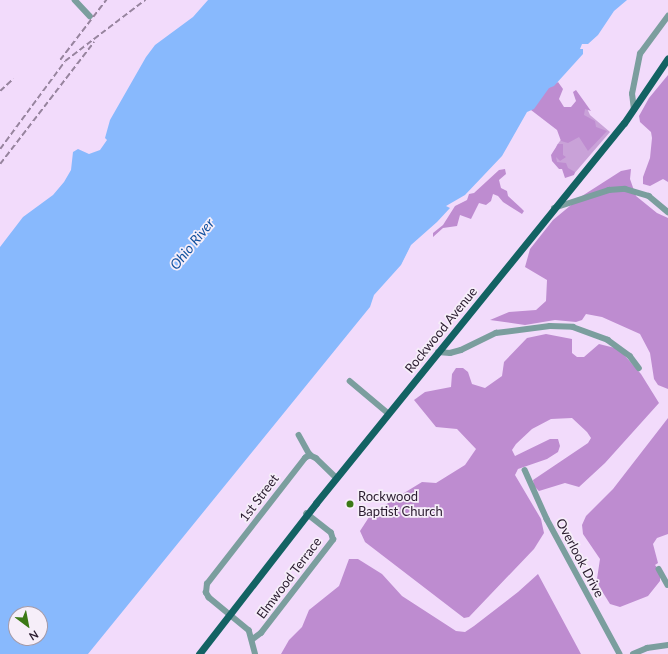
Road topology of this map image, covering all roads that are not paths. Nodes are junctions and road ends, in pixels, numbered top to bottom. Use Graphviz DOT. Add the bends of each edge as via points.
graph roads {
  1 [pos="75,0"];
  2 [pos="90,16"];
  3 [pos="668,16"];
  4 [pos="668,58"];
  5 [pos="634,110"];
  6 [pos="554,208"];
  7 [pos="668,212"];
  8 [pos="438,352"];
  9 [pos="639,368"];
  10 [pos="350,381"];
  11 [pos="388,413"];
  12 [pos="299,435"];
  13 [pos="310,455"];
  14 [pos="525,470"];
  15 [pos="336,477"];
  16 [pos="307,514"];
  17 [pos="659,569"];
  18 [pos="668,585"];
  19 [pos="229,615"];
  20 [pos="253,639"];
  21 [pos="668,645"];
  22 [pos="199,654"];
  23 [pos="256,654"];
  24 [pos="620,654"];
  25 [pos="633,654"];
  1 -- 2 [label="street"];
  3 -- 5 [label="street" via="640,54 632,94"];
  4 -- 5 [label="main road, Rockwood Avenue"];
  5 -- 6 [label="main road, Rockwood Avenue"];
  6 -- 7 [label="street" via="609,190 625,189 649,196"];
  6 -- 8 [label="main road, Rockwood Avenue"];
  8 -- 9 [label="street" via="450,353 461,350 496,333 550,326 573,327 608,340 630,356"];
  8 -- 11 [label="main road, Rockwood Avenue"];
  10 -- 11 [label="street"];
  11 -- 15 [label="main road, Rockwood Avenue"];
  12 -- 13 [label="street"];
  13 -- 15 [label="street"];
  13 -- 19 [label="street, 1st Street" via="298,464 207,584 206,593 209,598"];
  14 -- 24 [label="street, Overlook Drive" via="547,519"];
  15 -- 16 [label="main road, Rockwood Avenue"];
  16 -- 19 [label="main road, Rockwood Avenue"];
  16 -- 20 [label="street, Elmwood Terrace" via="331,533 333,540"];
  17 -- 18 [label="street"];
  19 -- 20 [label="street" via="249,631"];
  19 -- 22 [label="main road, Rockwood Avenue"];
  20 -- 23 [label="street"];
  21 -- 25 [label="street" via="647,648"];
}
